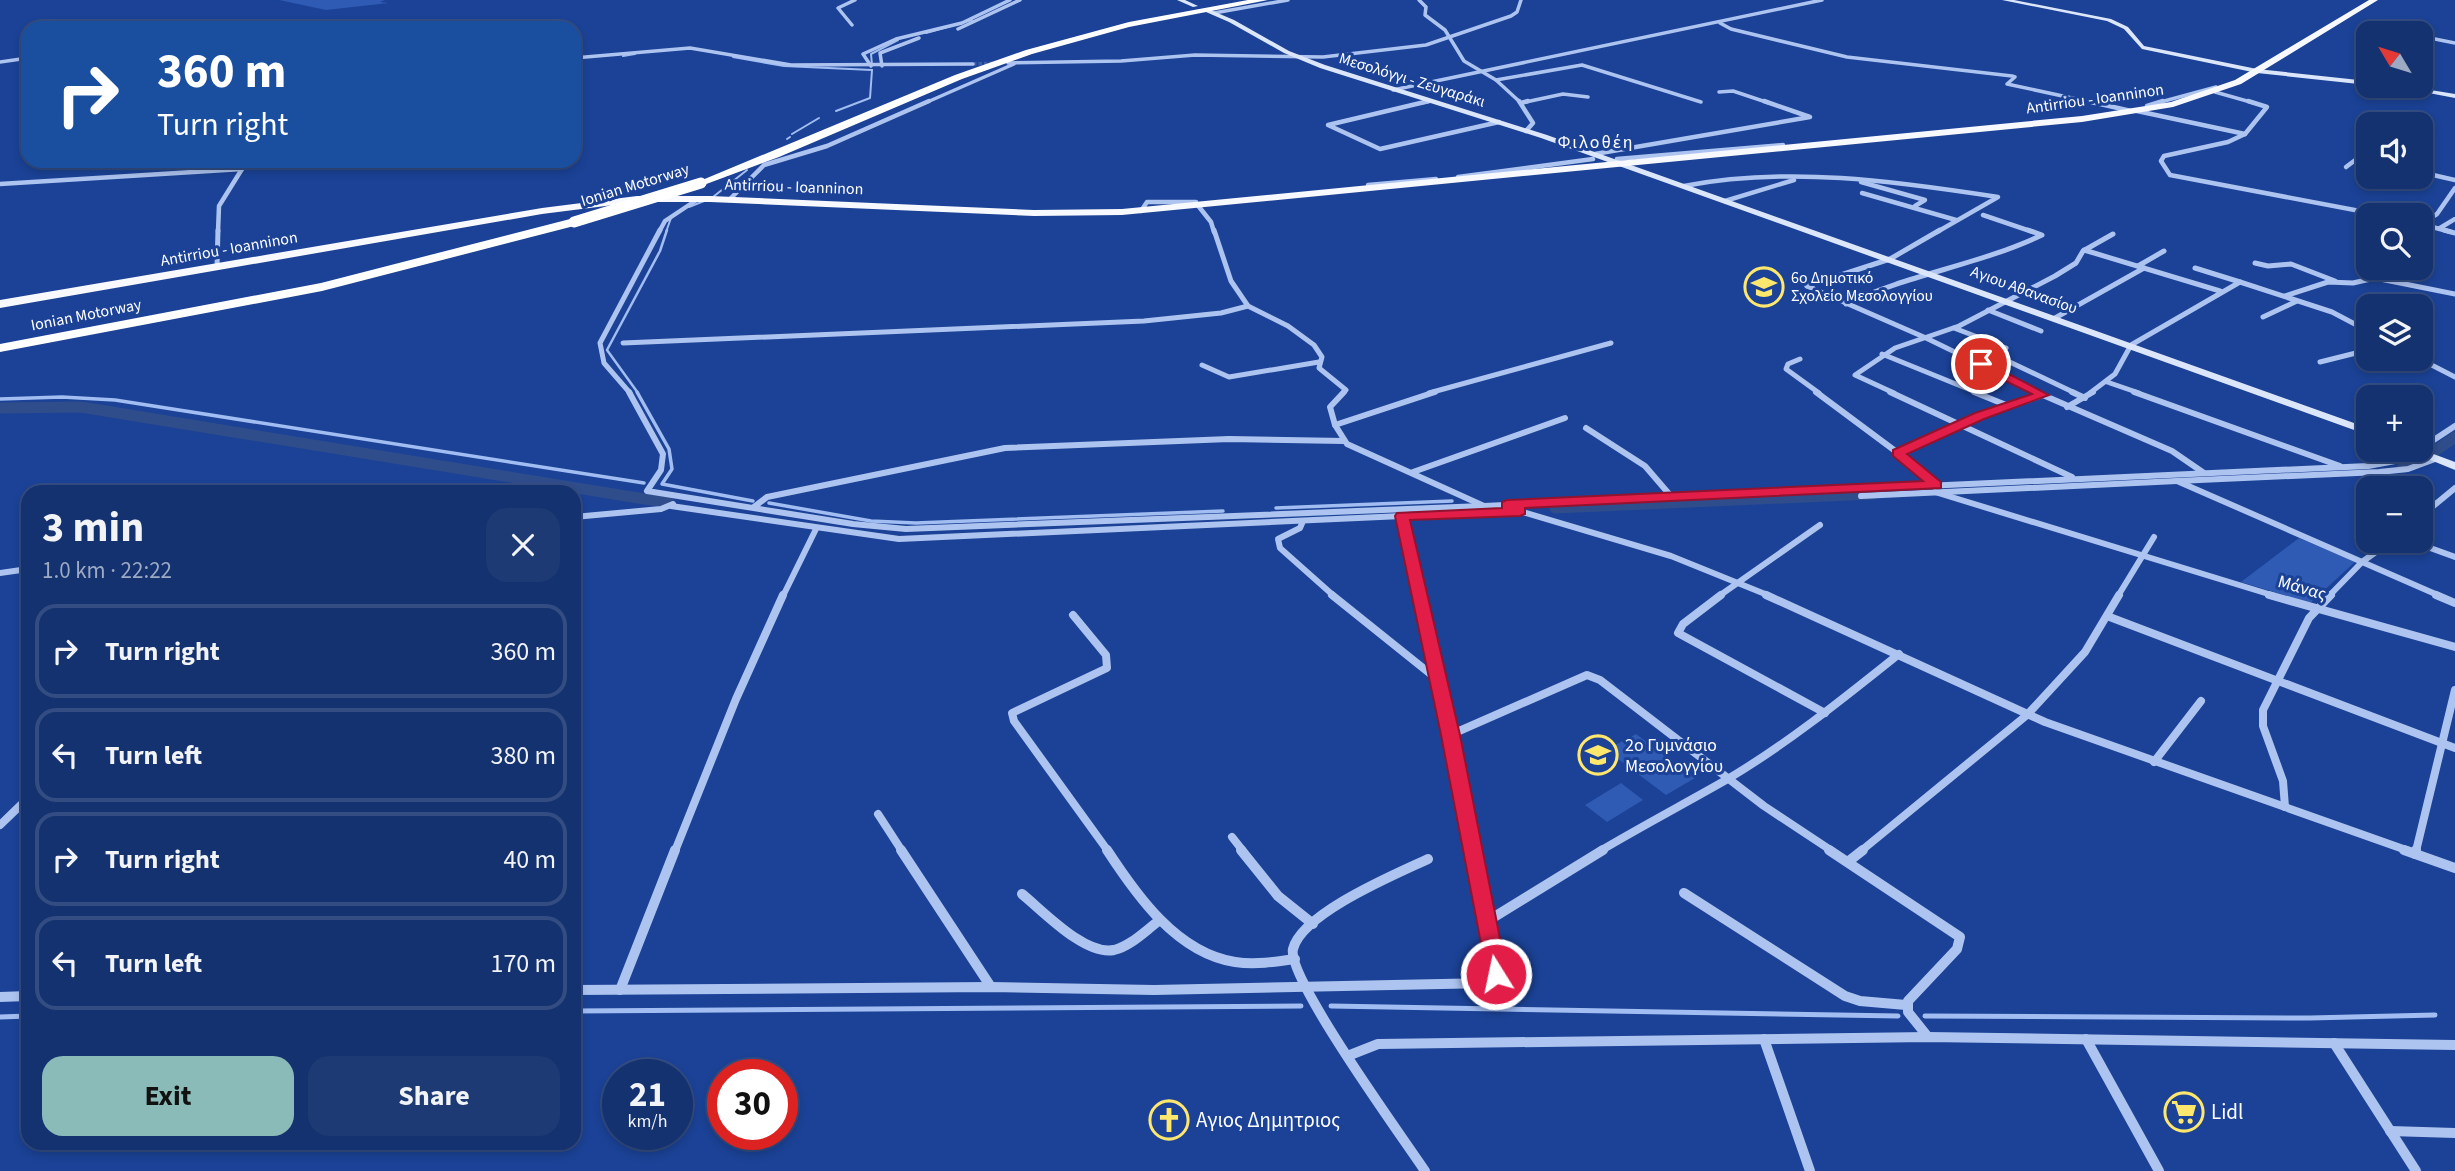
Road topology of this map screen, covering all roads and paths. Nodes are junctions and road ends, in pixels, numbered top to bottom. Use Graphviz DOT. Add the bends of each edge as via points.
graph roads {
  1 [pos="855,0"];
  2 [pos="1010,0"];
  3 [pos="1020,0"];
  4 [pos="1180,0"];
  5 [pos="1247,0"];
  6 [pos="1264,0"];
  7 [pos="1288,0"];
  8 [pos="1419,0"];
  9 [pos="1521,0"];
  10 [pos="1822,0"];
  11 [pos="2005,0"];
  12 [pos="2374,0"];
  13 [pos="1195,6"];
  14 [pos="1211,12"];
  15 [pos="1720,23"];
  16 [pos="852,25"];
  17 [pos="1450,37"];
  18 [pos="2433,39"];
  19 [pos="2455,43"];
  20 [pos="581,57"];
  21 [pos="1300,58"];
  22 [pos="21,59"];
  23 [pos="0,62"];
  24 [pos="1017,62"];
  25 [pos="1008,63"];
  26 [pos="973,64"];
  27 [pos="871,66"];
  28 [pos="882,66"];
  29 [pos="1480,71"];
  30 [pos="2257,71"];
  31 [pos="1496,80"];
  32 [pos="2356,82"];
  33 [pos="2234,84"];
  34 [pos="1394,90"];
  35 [pos="1719,92"];
  36 [pos="2215,92"];
  37 [pos="2433,92"];
  38 [pos="2455,96"];
  39 [pos="1588,97"];
  40 [pos="1431,101"];
  41 [pos="1701,102"];
  42 [pos="1521,103"];
  43 [pos="2124,110"];
  44 [pos="2136,112"];
  45 [pos="1499,122"];
  46 [pos="2017,126"];
  47 [pos="1526,131"];
  48 [pos="2245,134"];
  49 [pos="1891,138"];
  50 [pos="1595,159"];
  51 [pos="2356,160"];
  52 [pos="1658,162"];
  53 [pos="1620,164"];
  54 [pos="2346,167"];
  55 [pos="1579,168"];
  56 [pos="1646,174"];
  57 [pos="2433,175"];
  58 [pos="1799,179"];
  59 [pos="2455,180"];
  60 [pos="697,181"];
  61 [pos="1857,181"];
  62 [pos="0,184"];
  63 [pos="1427,184"];
  64 [pos="1911,185"];
  65 [pos="1684,186"];
  66 [pos="2455,188"];
  67 [pos="1899,192"];
  68 [pos="1861,193"];
  69 [pos="699,199"];
  70 [pos="1886,199"];
  71 [pos="729,200"];
  72 [pos="1725,201"];
  73 [pos="1197,204"];
  74 [pos="1875,205"];
  75 [pos="1915,206"];
  76 [pos="2356,210"];
  77 [pos="1983,215"];
  78 [pos="2433,216"];
  79 [pos="2455,219"];
  80 [pos="1956,220"];
  81 [pos="570,221"];
  82 [pos="2433,227"];
  83 [pos="2440,229"];
  84 [pos="2455,233"];
  85 [pos="2113,234"];
  86 [pos="2084,250"];
  87 [pos="2164,251"];
  88 [pos="1890,259"];
  89 [pos="2255,263"];
  90 [pos="217,267"];
  91 [pos="2141,267"];
  92 [pos="2195,268"];
  93 [pos="1927,272"];
  94 [pos="2335,281"];
  95 [pos="2240,282"];
  96 [pos="2220,291"];
  97 [pos="2455,294"];
  98 [pos="2284,296"];
  99 [pos="2006,300"];
  100 [pos="2298,301"];
  101 [pos="0,304"];
  102 [pos="1846,304"];
  103 [pos="1248,306"];
  104 [pos="1988,310"];
  105 [pos="2263,317"];
  106 [pos="2055,318"];
  107 [pos="2356,324"];
  108 [pos="1954,328"];
  109 [pos="2041,331"];
  110 [pos="1926,338"];
  111 [pos="0,343"];
  112 [pos="623,343"];
  113 [pos="1611,343"];
  114 [pos="2131,345"];
  115 [pos="0,348"];
  116 [pos="2356,353"];
  117 [pos="1882,355"];
  118 [pos="1997,356"];
  119 [pos="1800,359"];
  120 [pos="1319,362"];
  121 [pos="2320,362"];
  122 [pos="1981,364"];
  123 [pos="1202,365"];
  124 [pos="2433,366"];
  125 [pos="2455,377"];
  126 [pos="2107,383"];
  127 [pos="2043,395"];
  128 [pos="2085,398"];
  129 [pos="2006,405"];
  130 [pos="2067,407"];
  131 [pos="1565,418"];
  132 [pos="1963,423"];
  133 [pos="1335,425"];
  134 [pos="2455,426"];
  135 [pos="1586,428"];
  136 [pos="2356,428"];
  137 [pos="2433,440"];
  138 [pos="1344,441"];
  139 [pos="1898,453"];
  140 [pos="2435,459"];
  141 [pos="2390,462"];
  142 [pos="2342,467"];
  143 [pos="2455,467"];
  144 [pos="1413,472"];
  145 [pos="2204,473"];
  146 [pos="2075,478"];
  147 [pos="2177,481"];
  148 [pos="1936,488"];
  149 [pos="2455,488"];
  150 [pos="1671,495"];
  151 [pos="685,496"];
  152 [pos="1861,496"];
  153 [pos="1507,505"];
  154 [pos="671,506"];
  155 [pos="1484,506"];
  156 [pos="2433,506"];
  157 [pos="754,507"];
  158 [pos="1520,511"];
  159 [pos="581,516"];
  160 [pos="1402,516"];
  161 [pos="1303,520"];
  162 [pos="1820,525"];
  163 [pos="816,528"];
  164 [pos="2154,537"];
  165 [pos="2433,549"];
  166 [pos="2374,553"];
  167 [pos="2141,556"];
  168 [pos="2455,557"];
  169 [pos="2362,562"];
  170 [pos="21,570"];
  171 [pos="0,573"];
  172 [pos="1738,583"];
  173 [pos="2455,603"];
  174 [pos="2316,609"];
  175 [pos="1073,615"];
  176 [pos="2107,616"];
  177 [pos="2455,647"];
  178 [pos="1899,654"];
  179 [pos="1438,680"];
  180 [pos="2277,681"];
  181 [pos="2455,690"];
  182 [pos="2201,701"];
  183 [pos="1825,713"];
  184 [pos="2027,715"];
  185 [pos="1450,735"];
  186 [pos="2441,741"];
  187 [pos="2455,748"];
  188 [pos="2154,762"];
  189 [pos="1727,779"];
  190 [pos="21,805"];
  191 [pos="2285,807"];
  192 [pos="878,814"];
  193 [pos="0,825"];
  194 [pos="1232,837"];
  195 [pos="2415,854"];
  196 [pos="1428,859"];
  197 [pos="1849,861"];
  198 [pos="2455,868"];
  199 [pos="1684,893"];
  200 [pos="1023,894"];
  201 [pos="1160,920"];
  202 [pos="1486,922"];
  203 [pos="1313,924"];
  204 [pos="1295,959"];
  205 [pos="1307,985"];
  206 [pos="991,987"];
  207 [pos="581,990"];
  208 [pos="620,990"];
  209 [pos="21,996"];
  210 [pos="0,997"];
  211 [pos="1906,1005"];
  212 [pos="1928,1037"];
  213 [pos="1764,1038"];
  214 [pos="2086,1039"];
  215 [pos="2334,1043"];
  216 [pos="2455,1045"];
  217 [pos="1350,1055"];
  218 [pos="2390,1131"];
  219 [pos="2455,1133"];
  220 [pos="1425,1171"];
  221 [pos="1810,1171"];
  222 [pos="2159,1171"];
  223 [pos="2416,1171"];
  1 -- 16 [label="street" via="838,8"];
  2 -- 27 [label="street" via="962,23 896,39 863,54"];
  3 -- 28 [label="street" via="966,27 886,50 879,55"];
  4 -- 13 [label="main road"];
  5 -- 60 [label="highway, Ionian Motorway" via="1132,21 1033,47 965,70"];
  6 -- 60 [label="highway, Ionian Motorway" via="1118,27 1015,56 787,151"];
  7 -- 14 [label="street"];
  8 -- 17 [label="street" via="1426,7 1425,15"];
  9 -- 17 [label="street" via="1511,16"];
  10 -- 15 [label="street"];
  11 -- 30 [label="main road" via="2103,18 2125,28 2142,47"];
  12 -- 30 [label="main road, Antirriou - Ioanninon"];
  14 -- 21 [label="main road, Μεσολόγγι - Ζευγαράκι"];
  15 -- 29 [label="street"];
  15 -- 43 [label="street" via="1843,57 2012,76 2007,84"];
  17 -- 21 [label="street" via="1416,47"];
  17 -- 29 [label="street" via="1464,61"];
  18 -- 19 [label="street"];
  20 -- 27 [label="street" via="690,48 784,64"];
  21 -- 24 [label="street" via="1195,55"];
  21 -- 34 [label="main road, Μεσολόγγι - Ζευγαράκι"];
  22 -- 23 [label="street"];
  24 -- 25 [label="street"];
  24 -- 71 [label="street" via="827,146 764,165"];
  26 -- 28 [label="street"];
  27 -- 28 [label="street"];
  29 -- 31 [label="street"];
  29 -- 34 [label="street"];
  30 -- 32 [label="main road"];
  30 -- 33 [label="main road, Antirriou - Ioanninon"];
  31 -- 41 [label="street" via="1582,65"];
  31 -- 42 [label="street"];
  33 -- 36 [label="main road, Antirriou - Ioanninon"];
  33 -- 43 [label="street"];
  34 -- 40 [label="main road, Μεσολόγγι - Ζευγαράκι"];
  35 -- 50 [label="street" via="1733,91 1810,116"];
  36 -- 44 [label="main road, Antirriou - Ioanninon"];
  36 -- 48 [label="street" via="2267,107"];
  37 -- 38 [label="main road"];
  39 -- 42 [label="street" via="1563,94"];
  40 -- 45 [label="main road, Μεσολόγγι - Ζευγαράκι"];
  40 -- 45 [label="street" via="1328,125 1380,149"];
  42 -- 47 [label="street" via="1533,123"];
  43 -- 44 [label="street"];
  43 -- 46 [label="street"];
  44 -- 46 [label="main road, Antirriou - Ioanninon"];
  44 -- 48 [label="street"];
  45 -- 47 [label="main road, Μεσολόγγι - Ζευγαράκι"];
  46 -- 49 [label="main road, Antirriou - Ioanninon"];
  47 -- 50 [label="main road, Μεσολόγγι - Ζευγαράκι"];
  48 -- 76 [label="street" via="2166,155 2161,162 2175,177"];
  49 -- 52 [label="main road, Antirriou - Ioanninon"];
  49 -- 53 [label="street"];
  50 -- 53 [label="main road, Antirriou - Ioanninon"];
  50 -- 53 [label="main road"];
  50 -- 55 [label="main road"];
  50 -- 56 [label="main road"];
  50 -- 63 [label="main road, Antirriou - Ioanninon"];
  50 -- 73 [label="street"];
  51 -- 54 [label="street"];
  52 -- 53 [label="main road, Antirriou - Ioanninon"];
  52 -- 56 [label="main road" via="1646,169"];
  53 -- 55 [label="main road, Antirriou - Ioanninon"];
  53 -- 56 [label="main road, Αγιου Αθανασίου"];
  55 -- 63 [label="main road, Antirriou - Ioanninon"];
  56 -- 65 [label="main road, Αγιου Αθανασίου"];
  57 -- 59 [label="street"];
  58 -- 61 [label="street"];
  58 -- 65 [label="street" via="1732,177"];
  58 -- 72 [label="street"];
  60 -- 81 [label="highway, Ionian Motorway, bridge"];
  61 -- 64 [label="street" via="1883,179"];
  61 -- 67 [label="street"];
  62 -- 90 [label="street" via="242,169 219,206"];
  63 -- 73 [label="main road, Antirriou - Ioanninon"];
  64 -- 67 [label="street"];
  64 -- 80 [label="street" via="1998,197"];
  65 -- 72 [label="main road, Αγιου Αθανασίου"];
  66 -- 78 [label="street"];
  67 -- 70 [label="street"];
  67 -- 75 [label="street" via="1925,200"];
  68 -- 70 [label="street"];
  69 -- 71 [label="main road, Antirriou - Ioanninon"];
  69 -- 90 [label="main road, Antirriou - Ioanninon" via="637,199 561,208"];
  69 -- 151 [label="street" via="665,221 602,335 600,347 604,363 629,393 663,454 661,470 647,491"];
  70 -- 74 [label="street"];
  70 -- 75 [label="street"];
  71 -- 73 [label="main road, Antirriou - Ioanninon" via="1034,213 1141,211"];
  72 -- 88 [label="main road, Αγιου Αθανασίου"];
  73 -- 103 [label="street" via="1216,235 1231,281"];
  75 -- 80 [label="street"];
  77 -- 93 [label="street" via="2042,235 1995,254"];
  79 -- 83 [label="street"];
  80 -- 88 [label="street"];
  81 -- 111 [label="highway, Ionian Motorway" via="320,281"];
  81 -- 115 [label="highway, Ionian Motorway" via="322,286"];
  82 -- 83 [label="street"];
  83 -- 84 [label="street"];
  85 -- 86 [label="street"];
  86 -- 91 [label="street"];
  86 -- 99 [label="street" via="2073,266"];
  87 -- 91 [label="street"];
  88 -- 93 [label="main road, Αγιου Αθανασίου"];
  88 -- 102 [label="street" via="1807,286"];
  89 -- 94 [label="street" via="2291,264"];
  90 -- 101 [label="main road, Antirriou - Ioanninon"];
  91 -- 96 [label="street"];
  91 -- 106 [label="street"];
  92 -- 95 [label="street"];
  93 -- 99 [label="main road, Αγιου Αθανασίου"];
  93 -- 102 [label="street"];
  94 -- 97 [label="street" via="2377,278"];
  94 -- 98 [label="street"];
  95 -- 96 [label="street"];
  95 -- 98 [label="street"];
  96 -- 114 [label="street"];
  98 -- 100 [label="street"];
  99 -- 104 [label="street"];
  99 -- 106 [label="main road, Αγιου Αθανασίου"];
  100 -- 105 [label="street"];
  100 -- 107 [label="street"];
  102 -- 110 [label="street"];
  103 -- 112 [label="street" via="1144,321"];
  103 -- 120 [label="street" via="1311,342 1322,354"];
  104 -- 108 [label="street"];
  104 -- 109 [label="street"];
  106 -- 114 [label="main road, Αγιου Αθανασίου"];
  108 -- 110 [label="street"];
  108 -- 118 [label="street" via="2006,348"];
  110 -- 117 [label="street"];
  110 -- 122 [label="street"];
  113 -- 133 [label="street"];
  114 -- 126 [label="street"];
  114 -- 136 [label="main road, Αγιου Αθανασίου"];
  116 -- 121 [label="street"];
  117 -- 129 [label="street"];
  117 -- 132 [label="street" via="1855,375"];
  118 -- 122 [label="street"];
  118 -- 128 [label="street"];
  119 -- 139 [label="street" via="1786,369"];
  120 -- 123 [label="street" via="1230,377"];
  120 -- 133 [label="street" via="1320,369 1346,392 1330,407"];
  122 -- 127 [label="street"];
  124 -- 125 [label="street"];
  126 -- 128 [label="street"];
  126 -- 142 [label="street"];
  127 -- 129 [label="street"];
  127 -- 130 [label="street"];
  128 -- 130 [label="street"];
  129 -- 132 [label="street"];
  130 -- 145 [label="street" via="2172,451"];
  131 -- 144 [label="street"];
  132 -- 139 [label="street"];
  132 -- 146 [label="street"];
  133 -- 138 [label="street"];
  134 -- 137 [label="street"];
  135 -- 150 [label="street" via="1645,466"];
  138 -- 144 [label="street"];
  138 -- 157 [label="street" via="1236,438 1005,448 767,496"];
  139 -- 148 [label="street"];
  140 -- 143 [label="main road"];
  140 -- 147 [label="street" via="2408,469 2379,472"];
  141 -- 142 [label="street"];
  142 -- 145 [label="street"];
  144 -- 155 [label="street"];
  145 -- 146 [label="street"];
  146 -- 148 [label="street"];
  147 -- 148 [label="street"];
  147 -- 169 [label="street"];
  148 -- 150 [label="street"];
  148 -- 152 [label="street"];
  148 -- 167 [label="street, Μάνας"];
  149 -- 156 [label="street"];
  150 -- 153 [label="street"];
  151 -- 154 [label="street"];
  151 -- 157 [label="street"];
  153 -- 155 [label="street"];
  153 -- 158 [label="street"];
  154 -- 159 [label="street"];
  154 -- 163 [label="street"];
  155 -- 157 [label="street" via="926,529 872,527"];
  158 -- 160 [label="street"];
  158 -- 172 [label="street" via="1662,553"];
  160 -- 161 [label="street"];
  160 -- 179 [label="street"];
  161 -- 163 [label="street" via="917,539"];
  161 -- 179 [label="street" via="1300,528 1278,539 1280,548 1361,621"];
  162 -- 172 [label="street"];
  163 -- 208 [label="street" via="709,767"];
  164 -- 167 [label="street"];
  165 -- 168 [label="street"];
  166 -- 169 [label="street"];
  167 -- 174 [label="street, Μάνας"];
  167 -- 176 [label="street"];
  169 -- 173 [label="street"];
  169 -- 174 [label="street"];
  170 -- 171 [label="street"];
  172 -- 178 [label="street"];
  172 -- 183 [label="street" via="1683,624 1679,635"];
  174 -- 177 [label="street, Μάνας"];
  174 -- 180 [label="street"];
  175 -- 201 [label="street" via="1110,663 1020,707 1012,717"];
  176 -- 180 [label="street"];
  176 -- 184 [label="street" via="2085,652"];
  178 -- 183 [label="street"];
  178 -- 184 [label="street"];
  179 -- 185 [label="street"];
  180 -- 186 [label="street"];
  180 -- 191 [label="street" via="2262,718 2280,771"];
  181 -- 186 [label="street"];
  182 -- 188 [label="street"];
  183 -- 189 [label="street"];
  184 -- 188 [label="street"];
  184 -- 197 [label="street"];
  185 -- 189 [label="street" via="1587,675"];
  185 -- 202 [label="street"];
  186 -- 187 [label="street"];
  186 -- 195 [label="street"];
  188 -- 191 [label="street"];
  189 -- 197 [label="street"];
  189 -- 202 [label="street" via="1671,808"];
  190 -- 193 [label="street"];
  191 -- 195 [label="street"];
  192 -- 206 [label="street"];
  194 -- 203 [label="street" via="1280,898"];
  195 -- 198 [label="street"];
  196 -- 203 [label="street" via="1351,894"];
  197 -- 211 [label="street" via="1960,937 1960,946"];
  199 -- 211 [label="street" via="1839,993 1860,1001"];
  200 -- 201 [label="street" via="1100,952 1121,947"];
  201 -- 204 [label="street" via="1191,943 1228,960 1256,964"];
  202 -- 205 [label="street" via="1495,970 1490,983"];
  203 -- 204 [label="street" via="1294,945"];
  204 -- 205 [label="street" via="1295,968"];
  205 -- 206 [label="street" via="1154,990"];
  205 -- 217 [label="street"];
  206 -- 208 [label="street"];
  207 -- 208 [label="street"];
  209 -- 210 [label="street"];
  211 -- 212 [label="street"];
  212 -- 213 [label="street"];
  212 -- 214 [label="street"];
  213 -- 217 [label="street" via="1404,1042 1378,1044"];
  213 -- 221 [label="street"];
  214 -- 215 [label="street"];
  214 -- 222 [label="street"];
  215 -- 216 [label="street"];
  215 -- 218 [label="street"];
  217 -- 220 [label="street"];
  218 -- 219 [label="street"];
  218 -- 223 [label="street"];
}
